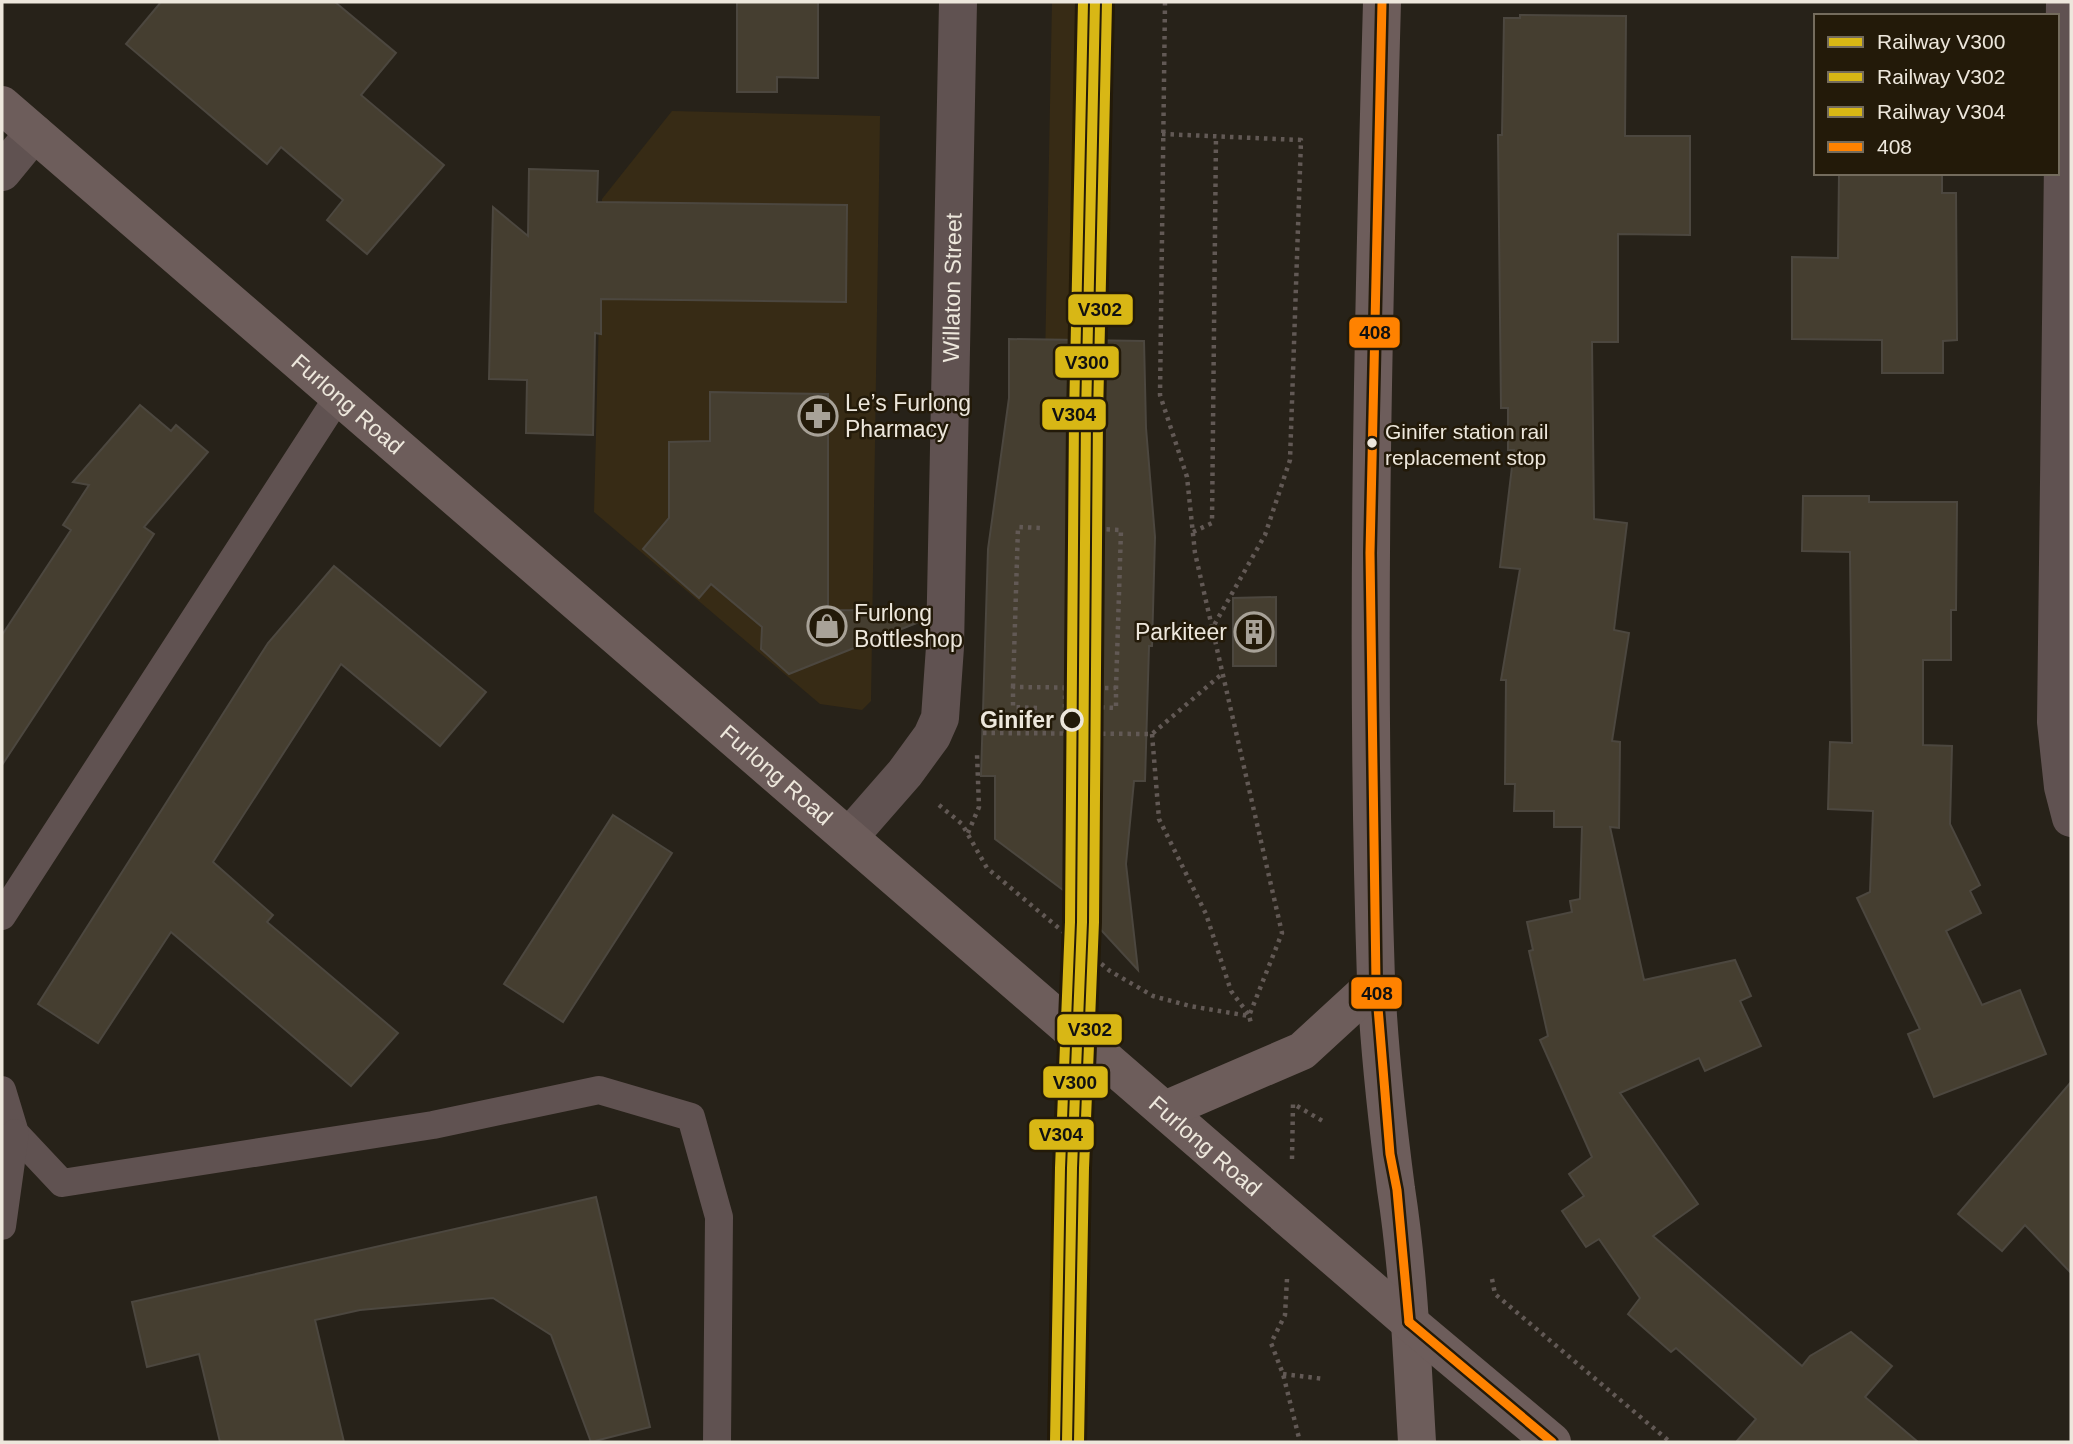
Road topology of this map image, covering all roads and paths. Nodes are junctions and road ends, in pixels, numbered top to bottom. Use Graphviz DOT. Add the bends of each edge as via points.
graph roads {
  1 [pos="957,2"];
  2 [pos="1165,2"];
  3 [pos="1382,2"];
  4 [pos="2065,2"];
  5 [pos="2,105"];
  6 [pos="34,133"];
  7 [pos="1162,134"];
  8 [pos="1216,136"];
  9 [pos="2,172"];
  10 [pos="338,397"];
  11 [pos="1041,528"];
  12 [pos="1098,529"];
  13 [pos="1193,532"];
  14 [pos="1212,628"];
  15 [pos="1223,673"];
  16 [pos="1065,686"];
  17 [pos="1013,687"];
  18 [pos="1116,688"];
  19 [pos="1095,707"];
  20 [pos="1037,708"];
  21 [pos="975,733"];
  22 [pos="1065,733"];
  23 [pos="1153,734"];
  24 [pos="936,803"];
  25 [pos="2071,818"];
  26 [pos="849,837"];
  27 [pos="2,916"];
  28 [pos="1376,983"];
  29 [pos="1250,1016"];
  30 [pos="1272,1066"];
  31 [pos="2,1090"];
  32 [pos="1151,1099"];
  33 [pos="1293,1104"];
  34 [pos="1326,1123"];
  35 [pos="1293,1130"];
  36 [pos="15,1133"];
  37 [pos="2,1226"];
  38 [pos="1492,1279"];
  39 [pos="1285,1315"];
  40 [pos="1409,1322"];
  41 [pos="1283,1374"];
  42 [pos="1324,1379"];
  43 [pos="717,1442"];
  44 [pos="1300,1442"];
  45 [pos="1417,1442"];
  46 [pos="1552,1442"];
  47 [pos="1670,1442"];
  1 -- 26 [label="street, Willaton Street" via="940,718 918,758"];
  2 -- 7 [label="path"];
  3 -- 28 [label="main road" via="1370,553"];
  4 -- 25 [label="street" via="2056,722"];
  5 -- 6 [label="main road, Furlong Road"];
  6 -- 9 [label="street"];
  6 -- 10 [label="main road, Furlong Road"];
  7 -- 8 [label="path"];
  7 -- 13 [label="path" via="1160,395 1187,477"];
  8 -- 13 [label="path" via="1212,523"];
  8 -- 14 [label="path" via="1301,140 1290,460 1265,535"];
  10 -- 26 [label="main road, Furlong Road"];
  10 -- 27 [label="lane"];
  11 -- 17 [label="path" via="1018,527"];
  12 -- 18 [label="path" via="1121,530"];
  13 -- 14 [label="path"];
  14 -- 15 [label="path"];
  15 -- 23 [label="path"];
  15 -- 29 [label="path" via="1282,933"];
  16 -- 17 [label="path"];
  16 -- 18 [label="path"];
  16 -- 22 [label="path"];
  17 -- 20 [label="path" via="1013,707"];
  18 -- 19 [label="path" via="1116,708"];
  21 -- 22 [label="path"];
  22 -- 23 [label="path"];
  23 -- 29 [label="path" via="1159,819 1206,914 1231,991"];
  24 -- 29 [label="path" via="962,824 987,869 1110,971 1153,996"];
  26 -- 32 [label="main road, Furlong Road"];
  28 -- 30 [label="main road" via="1302,1051"];
  28 -- 40 [label="main road"];
  29 -- 30 [label="path" via="1254,1037"];
  30 -- 32 [label="main road"];
  30 -- 33 [label="path"];
  31 -- 36 [label="lane"];
  32 -- 40 [label="main road, Furlong Road"];
  33 -- 34 [label="path"];
  33 -- 35 [label="path"];
  36 -- 37 [label="lane"];
  36 -- 43 [label="lane" via="62,1184 433,1125 599,1090 691,1117 719,1217"];
  38 -- 47 [label="path" via="1494,1294"];
  39 -- 41 [label="path" via="1271,1343"];
  40 -- 45 [label="main road"];
  40 -- 46 [label="main road, Furlong Road"];
  41 -- 42 [label="path"];
  41 -- 44 [label="path"];
}
